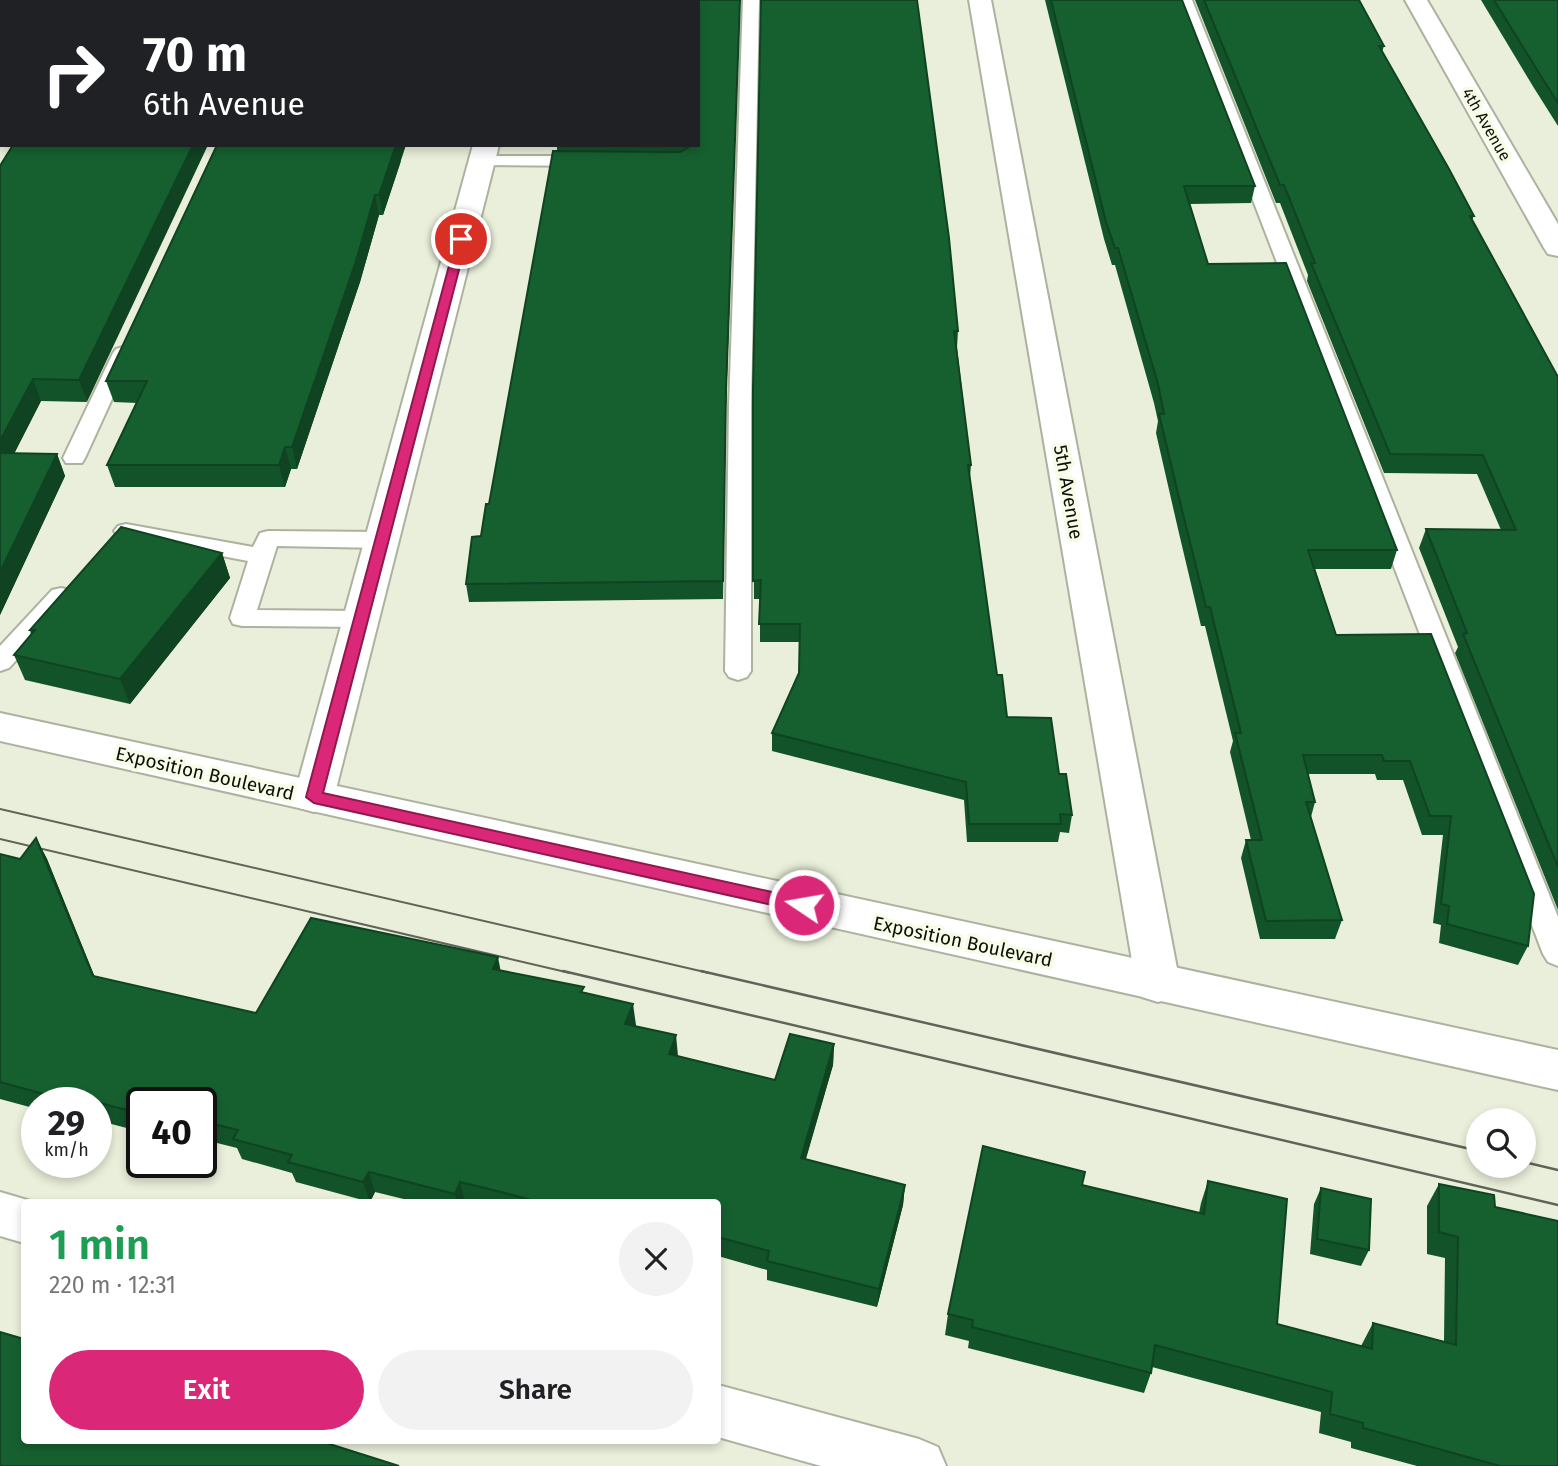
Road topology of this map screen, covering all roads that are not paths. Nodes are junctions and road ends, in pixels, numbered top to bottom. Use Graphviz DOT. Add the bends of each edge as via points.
graph roads {
  1 [pos="751,0"];
  2 [pos="980,0"];
  3 [pos="1184,0"];
  4 [pos="1416,0"];
  5 [pos="484,153"];
  6 [pos="602,161"];
  7 [pos="1558,248"];
  8 [pos="128,341"];
  9 [pos="74,458"];
  10 [pos="113,540"];
  11 [pos="382,540"];
  12 [pos="262,555"];
  13 [pos="75,581"];
  14 [pos="361,619"];
  15 [pos="0,662"];
  16 [pos="738,671"];
  17 [pos="0,727"];
  18 [pos="314,797"];
  19 [pos="1558,954"];
  20 [pos="1158,984"];
  21 [pos="1558,1070"];
  22 [pos="0,1214"];
  23 [pos="21,1220"];
  24 [pos="721,1412"];
  25 [pos="919,1466"];
  1 -- 16 [label="lane"];
  2 -- 20 [label="street, 5th Avenue"];
  3 -- 19 [label="lane"];
  4 -- 7 [label="street, 4th Avenue"];
  5 -- 6 [label="lane"];
  5 -- 11 [label="street"];
  8 -- 9 [label="lane"];
  10 -- 12 [label="lane" via="122,530"];
  11 -- 12 [label="lane" via="268,538"];
  11 -- 14 [label="street"];
  12 -- 14 [label="lane" via="242,618"];
  13 -- 15 [label="lane"];
  14 -- 18 [label="street"];
  17 -- 18 [label="street, Exposition Boulevard"];
  18 -- 20 [label="street, Exposition Boulevard"];
  20 -- 21 [label="street, Exposition Boulevard"];
  22 -- 23 [label="street"];
  24 -- 25 [label="street"];
}
